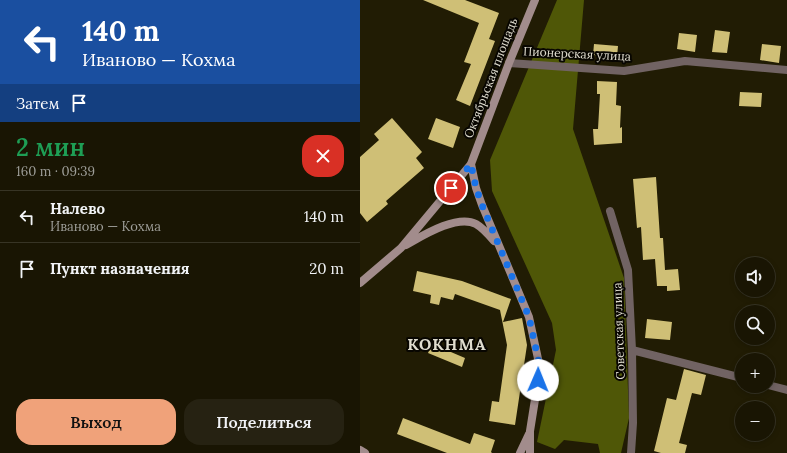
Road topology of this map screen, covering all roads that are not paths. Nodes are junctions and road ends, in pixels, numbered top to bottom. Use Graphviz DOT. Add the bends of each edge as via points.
graph roads {
  1 [pos="535,0"];
  2 [pos="509,63"];
  3 [pos="787,70"];
  4 [pos="471,164"];
  5 [pos="610,211"];
  6 [pos="401,248"];
  7 [pos="499,248"];
  8 [pos="360,283"];
  9 [pos="632,350"];
  10 [pos="735,376"];
  11 [pos="775,387"];
  12 [pos="787,390"];
  13 [pos="530,431"];
  14 [pos="360,450"];
  15 [pos="366,453"];
  16 [pos="520,453"];
  17 [pos="530,453"];
  18 [pos="631,453"];
  1 -- 2 [label="main road, Октябрьская площадь"];
  2 -- 3 [label="street, Пионерская улица" via="624,71 685,61"];
  2 -- 4 [label="main road, Октябрьская площадь"];
  4 -- 6 [label="main road"];
  4 -- 7 [label="main road" via="476,188"];
  5 -- 9 [label="street, Советская улица" via="628,270"];
  6 -- 7 [label="main road" via="447,224 462,222 475,223"];
  6 -- 8 [label="main road"];
  7 -- 13 [label="main road" via="529,317 540,368"];
  9 -- 10 [label="street"];
  9 -- 18 [label="street, Советская улица"];
  11 -- 12 [label="street"];
  13 -- 16 [label="main road"];
  13 -- 17 [label="main road"];
  14 -- 15 [label="main road"];
}
